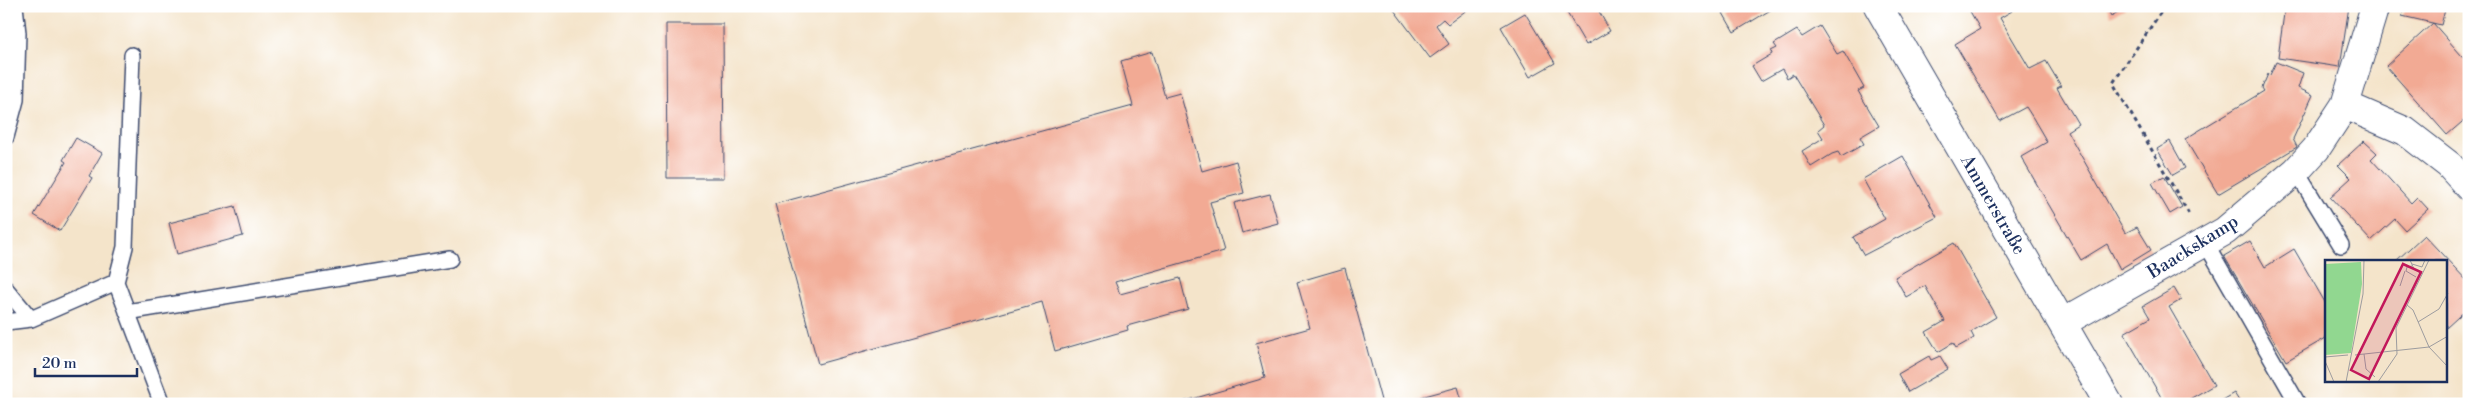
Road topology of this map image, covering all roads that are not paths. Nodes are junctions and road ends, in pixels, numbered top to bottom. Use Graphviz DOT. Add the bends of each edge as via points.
graph roads {
  1 [pos="15,6"];
  2 [pos="1878,6"];
  3 [pos="2375,6"];
  4 [pos="132,55"];
  5 [pos="2345,105"];
  6 [pos="6,136"];
  7 [pos="2296,171"];
  8 [pos="2469,187"];
  9 [pos="2205,242"];
  10 [pos="2341,245"];
  11 [pos="450,260"];
  12 [pos="116,282"];
  13 [pos="6,289"];
  14 [pos="127,312"];
  15 [pos="31,319"];
  16 [pos="6,322"];
  17 [pos="2062,323"];
  18 [pos="162,404"];
  19 [pos="2108,404"];
  20 [pos="2298,404"];
  1 -- 6 [label="lane" via="18,33 16,100"];
  2 -- 17 [label="street, Ammerstraße"];
  3 -- 5 [label="street, Baackskamp"];
  4 -- 12 [label="lane" via="124,248"];
  5 -- 7 [label="street, Baackskamp" via="2316,149"];
  5 -- 8 [label="street" via="2405,131 2449,165"];
  7 -- 9 [label="street, Baackskamp" via="2224,231"];
  7 -- 10 [label="lane"];
  9 -- 17 [label="street, Baackskamp"];
  9 -- 20 [label="lane"];
  11 -- 14 [label="lane"];
  12 -- 14 [label="lane"];
  12 -- 15 [label="lane"];
  13 -- 15 [label="lane"];
  14 -- 18 [label="lane"];
  15 -- 16 [label="lane"];
  17 -- 19 [label="street, Ammerstraße"];
}
